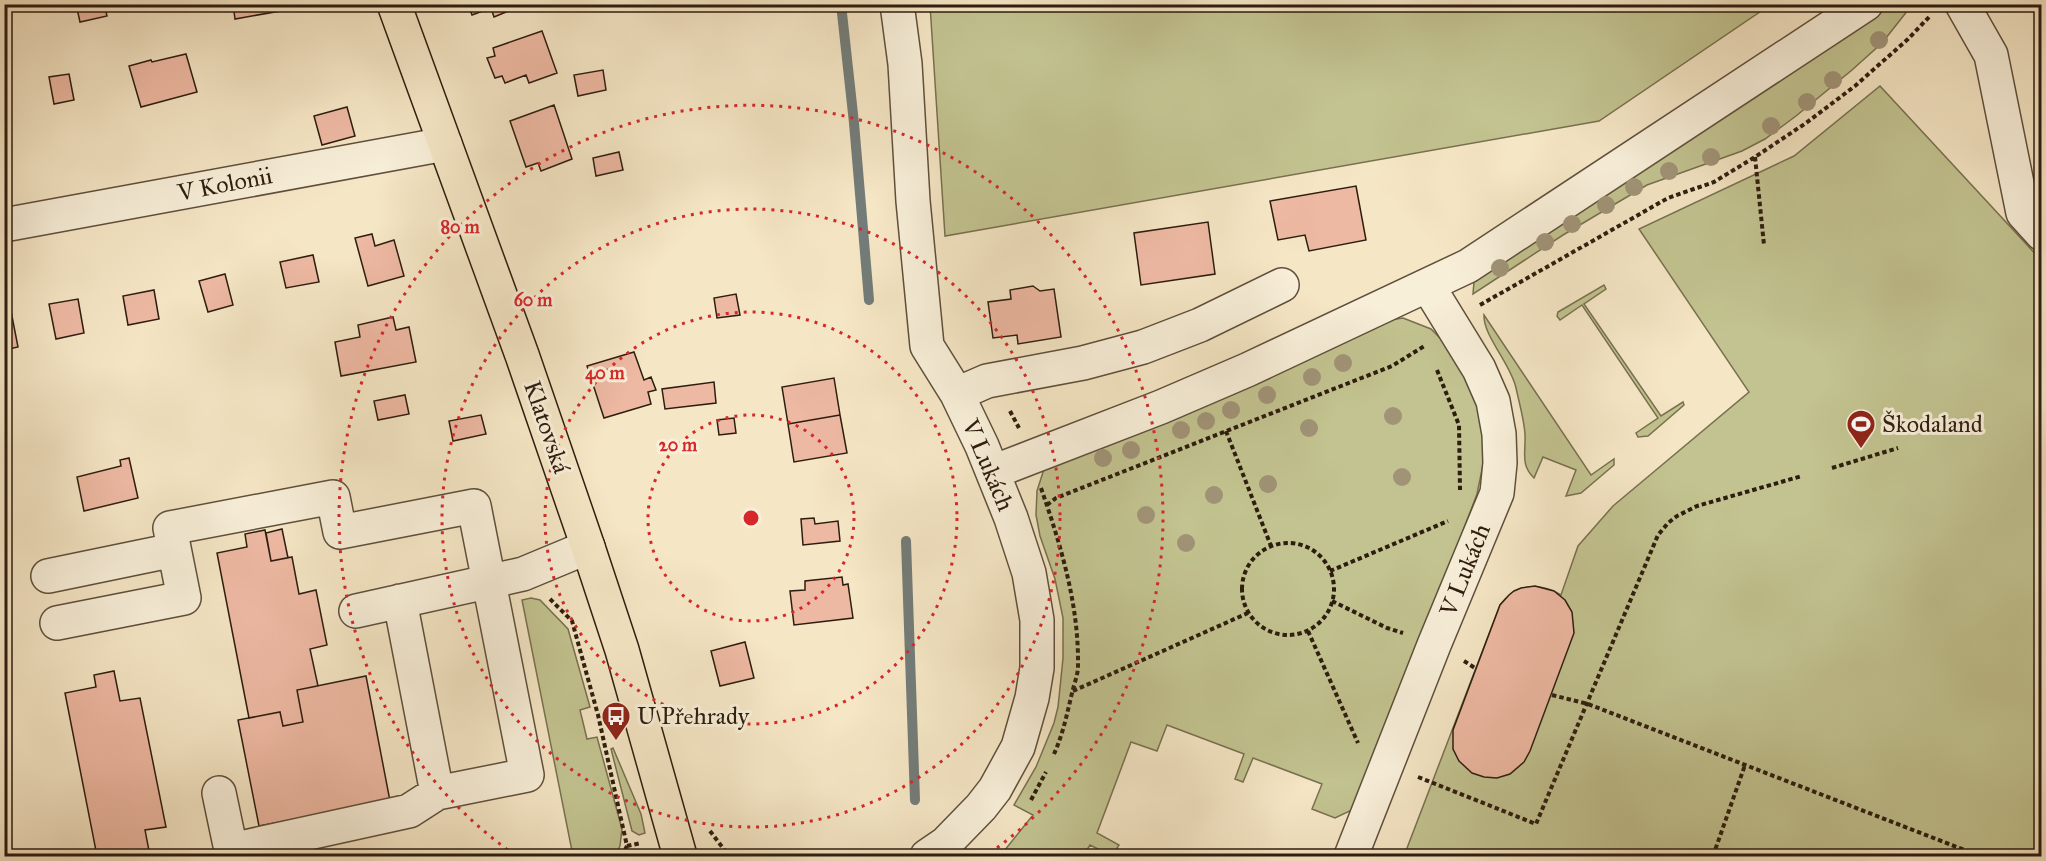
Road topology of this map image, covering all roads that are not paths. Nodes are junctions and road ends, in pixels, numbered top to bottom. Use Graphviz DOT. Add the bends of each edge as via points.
graph roads {
  1 [pos="394,4"];
  2 [pos="897,4"];
  3 [pos="1866,4"];
  4 [pos="1947,9"];
  5 [pos="445,144"];
  6 [pos="4,225"];
  7 [pos="2042,234"];
  8 [pos="1281,285"];
  9 [pos="1428,286"];
  10 [pos="957,394"];
  11 [pos="993,472"];
  12 [pos="588,547"];
  13 [pos="174,550"];
  14 [pos="48,576"];
  15 [pos="489,582"];
  16 [pos="400,602"];
  17 [pos="356,611"];
  18 [pos="57,623"];
  19 [pos="219,793"];
  20 [pos="437,793"];
  21 [pos="680,856"];
  22 [pos="927,856"];
  23 [pos="1351,856"];
  1 -- 5 [label="main road, Klatovská"];
  2 -- 10 [label="street, V Lukách" via="927,346"];
  3 -- 9 [label="street" via="1468,266"];
  4 -- 7 [label="street" via="1991,56 2023,213"];
  5 -- 6 [label="street, V Kolonii"];
  5 -- 12 [label="main road, Klatovská"];
  8 -- 10 [label="street, V Lukách" via="1200,325 1143,347 987,381"];
  9 -- 11 [label="street" via="1236,375"];
  9 -- 23 [label="street, V Lukách" via="1479,369 1493,401 1499,434 1497,493"];
  10 -- 11 [label="street, V Lukách"];
  11 -- 22 [label="street, V Lukách" via="1035,597 1038,640 1032,698 1018,747 995,789 965,826"];
  12 -- 15 [label="street" via="523,574"];
  12 -- 21 [label="main road, Klatovská" via="622,650"];
  13 -- 14 [label="street"];
  13 -- 15 [label="street" via="170,528 333,497 340,532 474,506"];
  13 -- 18 [label="street" via="184,598"];
  15 -- 16 [label="street"];
  15 -- 20 [label="street" via="527,776"];
  16 -- 17 [label="street"];
  16 -- 20 [label="street"];
  19 -- 20 [label="street" via="231,850 409,811"];
}
